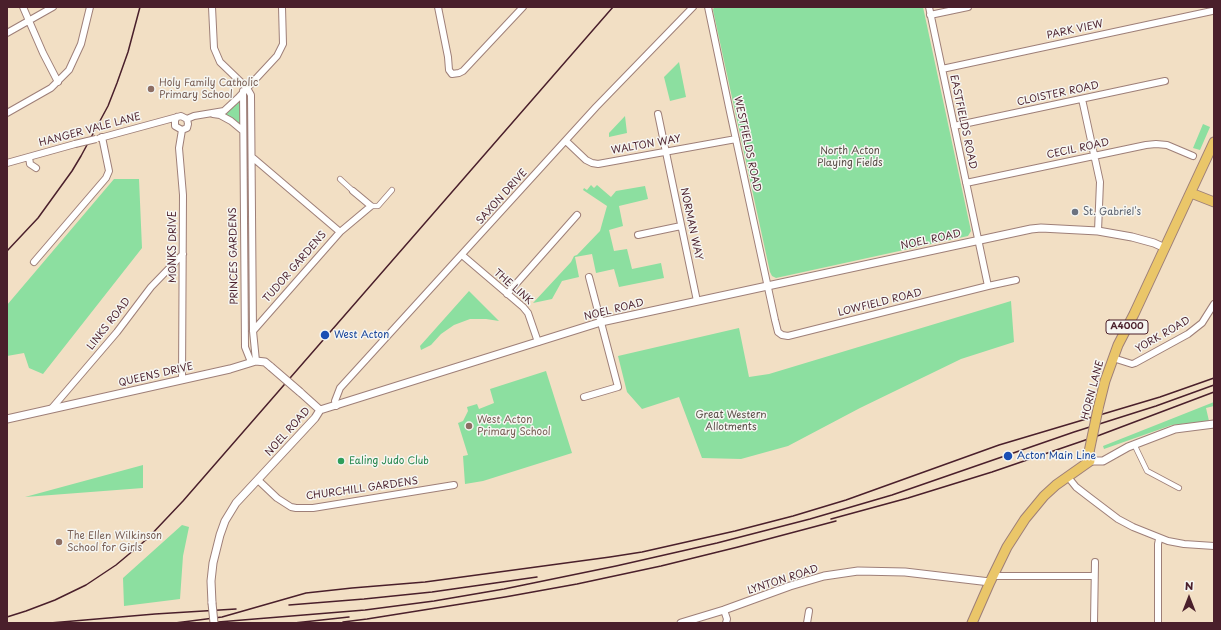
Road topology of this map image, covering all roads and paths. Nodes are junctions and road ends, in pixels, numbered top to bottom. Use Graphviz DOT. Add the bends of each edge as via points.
graph roads {
  1 [pos="23,7"];
  2 [pos="53,7"];
  3 [pos="90,7"];
  4 [pos="212,7"];
  5 [pos="282,7"];
  6 [pos="438,7"];
  7 [pos="523,7"];
  8 [pos="693,7"];
  9 [pos="708,7"];
  10 [pos="928,7"];
  11 [pos="968,7"];
  12 [pos="1204,10"];
  13 [pos="1212,11"];
  14 [pos="930,15"];
  15 [pos="30,21"];
  16 [pos="7,33"];
  17 [pos="942,69"];
  18 [pos="1165,81"];
  19 [pos="58,82"];
  20 [pos="245,90"];
  21 [pos="1082,99"];
  22 [pos="7,113"];
  23 [pos="212,114"];
  24 [pos="658,114"];
  25 [pos="176,118"];
  26 [pos="187,119"];
  27 [pos="954,126"];
  28 [pos="182,130"];
  29 [pos="243,131"];
  30 [pos="99,138"];
  31 [pos="736,139"];
  32 [pos="566,142"];
  33 [pos="1214,142"];
  34 [pos="243,148"];
  35 [pos="252,148"];
  36 [pos="666,152"];
  37 [pos="1095,155"];
  38 [pos="1193,156"];
  39 [pos="29,157"];
  40 [pos="252,157"];
  41 [pos="7,163"];
  42 [pos="36,168"];
  43 [pos="340,179"];
  44 [pos="966,183"];
  45 [pos="392,190"];
  46 [pos="353,191"];
  47 [pos="1191,193"];
  48 [pos="1214,202"];
  49 [pos="371,206"];
  50 [pos="577,215"];
  51 [pos="682,226"];
  52 [pos="1098,231"];
  53 [pos="340,232"];
  54 [pos="638,235"];
  55 [pos="978,241"];
  56 [pos="1165,248"];
  57 [pos="183,254"];
  58 [pos="462,255"];
  59 [pos="34,262"];
  60 [pos="589,277"];
  61 [pos="1016,280"];
  62 [pos="768,285"];
  63 [pos="988,286"];
  64 [pos="507,294"];
  65 [pos="697,301"];
  66 [pos="1214,304"];
  67 [pos="601,322"];
  68 [pos="253,331"];
  69 [pos="538,342"];
  70 [pos="1112,358"];
  71 [pos="253,361"];
  72 [pos="182,380"];
  73 [pos="584,397"];
  74 [pos="336,406"];
  75 [pos="52,408"];
  76 [pos="320,410"];
  77 [pos="7,418"];
  78 [pos="1214,424"];
  79 [pos="1134,444"];
  80 [pos="1089,456"];
  81 [pos="1068,477"];
  82 [pos="258,480"];
  83 [pos="454,485"];
  84 [pos="1179,488"];
  85 [pos="1159,539"];
  86 [pos="1214,546"];
  87 [pos="1094,562"];
  88 [pos="1094,576"];
  89 [pos="991,579"];
  90 [pos="724,610"];
  91 [pos="809,611"];
  92 [pos="214,623"];
  93 [pos="681,623"];
  94 [pos="726,623"];
  95 [pos="807,623"];
  96 [pos="972,623"];
  97 [pos="1094,623"];
  98 [pos="1158,623"];
  1 -- 15 [label="street"];
  2 -- 15 [label="street"];
  3 -- 19 [label="street" via="77,56 70,70"];
  4 -- 20 [label="street" via="214,48 220,62"];
  5 -- 20 [label="street" via="283,44 277,56"];
  6 -- 7 [label="street" via="449,70 455,74 463,71"];
  8 -- 32 [label="street, SAXON DRIVE" via="596,107"];
  9 -- 31 [label="street, WESTFIELDS ROAD"];
  10 -- 14 [label="street, EASTFIELDS ROAD"];
  11 -- 14 [label="street"];
  12 -- 13 [label="street, PARK VIEW"];
  12 -- 17 [label="street, PARK VIEW"];
  14 -- 17 [label="street, EASTFIELDS ROAD"];
  15 -- 16 [label="street"];
  15 -- 19 [label="street"];
  17 -- 27 [label="street, EASTFIELDS ROAD"];
  18 -- 21 [label="street, CLOISTER ROAD"];
  19 -- 22 [label="street"];
  20 -- 23 [label="street" via="224,111"];
  20 -- 29 [label="street, PRINCES GARDENS"];
  20 -- 35 [label="street, PRINCES GARDENS" via="251,94"];
  21 -- 27 [label="street, CLOISTER ROAD"];
  21 -- 37 [label="street"];
  23 -- 26 [label="street"];
  23 -- 29 [label="street" via="231,120"];
  24 -- 36 [label="street, NORMAN WAY"];
  25 -- 26 [label="street" via="183,116"];
  25 -- 28 [label="street" via="175,126"];
  25 -- 30 [label="street, HANGER VALE LANE"];
  26 -- 28 [label="street" via="188,126"];
  27 -- 44 [label="street, EASTFIELDS ROAD"];
  28 -- 57 [label="street, MONKS DRIVE" via="179,148 183,195"];
  29 -- 34 [label="street, PRINCES GARDENS"];
  30 -- 39 [label="street, HANGER VALE LANE, bridge"];
  30 -- 59 [label="street" via="109,171 106,178"];
  31 -- 36 [label="street, WALTON WAY"];
  31 -- 62 [label="street, WESTFIELDS ROAD"];
  32 -- 36 [label="street, WALTON WAY" via="586,160 602,164"];
  32 -- 58 [label="street, SAXON DRIVE"];
  33 -- 47 [label="main road, HORN LANE / A4000"];
  34 -- 35 [label="street"];
  34 -- 71 [label="street, PRINCES GARDENS" via="245,347"];
  35 -- 40 [label="street, PRINCES GARDENS"];
  36 -- 51 [label="street, NORMAN WAY"];
  37 -- 38 [label="street, CECIL ROAD" via="1156,144 1167,145"];
  37 -- 44 [label="street, CECIL ROAD"];
  37 -- 52 [label="street" via="1100,182"];
  39 -- 41 [label="street, HANGER VALE LANE"];
  39 -- 42 [label="street" via="30,164"];
  40 -- 53 [label="street, TUDOR GARDENS"];
  40 -- 68 [label="street, PRINCES GARDENS"];
  43 -- 46 [label="street"];
  44 -- 55 [label="street, EASTFIELDS ROAD"];
  45 -- 49 [label="street" via="378,206"];
  46 -- 49 [label="street"];
  47 -- 48 [label="main road"];
  47 -- 56 [label="main road, HORN LANE / A4000"];
  49 -- 53 [label="street"];
  50 -- 64 [label="street"];
  51 -- 54 [label="street"];
  51 -- 65 [label="street, NORMAN WAY"];
  52 -- 55 [label="street, NOEL ROAD" via="1036,228"];
  52 -- 56 [label="street, NOEL ROAD" via="1132,237"];
  53 -- 68 [label="street, TUDOR GARDENS"];
  55 -- 62 [label="street, NOEL ROAD"];
  55 -- 63 [label="street"];
  56 -- 70 [label="main road, HORN LANE / A4000"];
  57 -- 72 [label="street, MONKS DRIVE"];
  57 -- 75 [label="street, LINKS ROAD" via="151,287 117,332"];
  58 -- 64 [label="street, THE LINK"];
  58 -- 74 [label="street, SAXON DRIVE" via="340,388 335,401"];
  60 -- 67 [label="street"];
  61 -- 63 [label="street"];
  62 -- 63 [label="street, LOWFIELD ROAD" via="778,332 788,336"];
  62 -- 65 [label="street, NOEL ROAD"];
  64 -- 69 [label="street, THE LINK" via="528,313"];
  65 -- 67 [label="street, NOEL ROAD"];
  66 -- 70 [label="street, YORK ROAD" via="1202,323 1188,334 1135,363"];
  67 -- 69 [label="street, NOEL ROAD"];
  67 -- 73 [label="street" via="618,387"];
  68 -- 71 [label="street, PRINCES GARDENS"];
  69 -- 74 [label="street, NOEL ROAD"];
  70 -- 80 [label="main road, HORN LANE / A4000, bridge"];
  71 -- 72 [label="street, QUEENS DRIVE"];
  71 -- 76 [label="street, bridge" via="265,362"];
  72 -- 75 [label="street, QUEENS DRIVE"];
  74 -- 76 [label="street, NOEL ROAD"];
  75 -- 77 [label="street, QUEENS DRIVE"];
  76 -- 82 [label="street, NOEL ROAD"];
  78 -- 79 [label="street" via="1175,429"];
  79 -- 80 [label="street" via="1103,460"];
  79 -- 84 [label="street" via="1148,471"];
  80 -- 81 [label="main road"];
  81 -- 85 [label="street" via="1076,487 1118,519"];
  81 -- 89 [label="main road" via="1044,496 1025,519"];
  82 -- 83 [label="street, CHURCHILL GARDENS" via="277,498 296,508 313,508"];
  82 -- 92 [label="street, NOEL ROAD, bridge" via="236,503 220,535 211,581"];
  85 -- 86 [label="street"];
  85 -- 98 [label="street"];
  87 -- 88 [label="street"];
  88 -- 89 [label="street"];
  88 -- 97 [label="street"];
  89 -- 90 [label="street, LYNTON ROAD" via="858,571 824,576"];
  89 -- 96 [label="main road"];
  90 -- 93 [label="street, LYNTON ROAD"];
  90 -- 94 [label="street"];
  91 -- 95 [label="street"];
}
